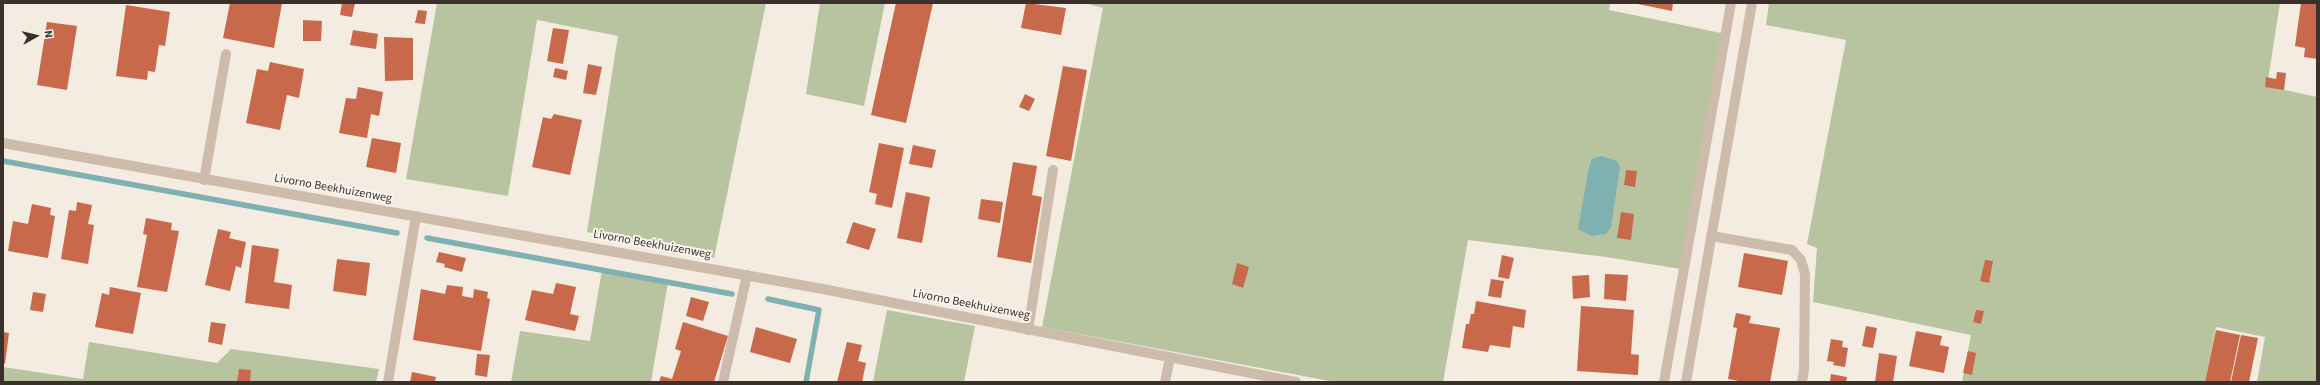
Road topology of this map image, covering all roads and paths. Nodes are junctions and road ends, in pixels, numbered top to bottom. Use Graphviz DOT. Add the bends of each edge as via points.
graph roads {
  1 [pos="1731,3"];
  2 [pos="1752,3"];
  3 [pos="226,54"];
  4 [pos="3,143"];
  5 [pos="1053,170"];
  6 [pos="204,180"];
  7 [pos="416,216"];
  8 [pos="1711,236"];
  9 [pos="747,275"];
  10 [pos="1028,330"];
  11 [pos="1170,358"];
  12 [pos="388,382"];
  13 [pos="723,382"];
  14 [pos="1165,382"];
  15 [pos="1296,382"];
  16 [pos="1664,382"];
  17 [pos="1686,382"];
  18 [pos="1802,382"];
  1 -- 16 [label="street"];
  2 -- 8 [label="street"];
  3 -- 6 [label="street"];
  4 -- 6 [label="street, Livorno Beekhuizenweg"];
  5 -- 10 [label="street"];
  6 -- 7 [label="street, Livorno Beekhuizenweg"];
  7 -- 9 [label="street, Livorno Beekhuizenweg"];
  7 -- 12 [label="street"];
  8 -- 17 [label="street"];
  8 -- 18 [label="street" via="1792,250 1802,260 1805,274"];
  9 -- 10 [label="street, Livorno Beekhuizenweg"];
  9 -- 13 [label="street"];
  10 -- 11 [label="street, Livorno Beekhuizenweg"];
  11 -- 14 [label="street"];
  11 -- 15 [label="street, Livorno Beekhuizenweg"];
}
